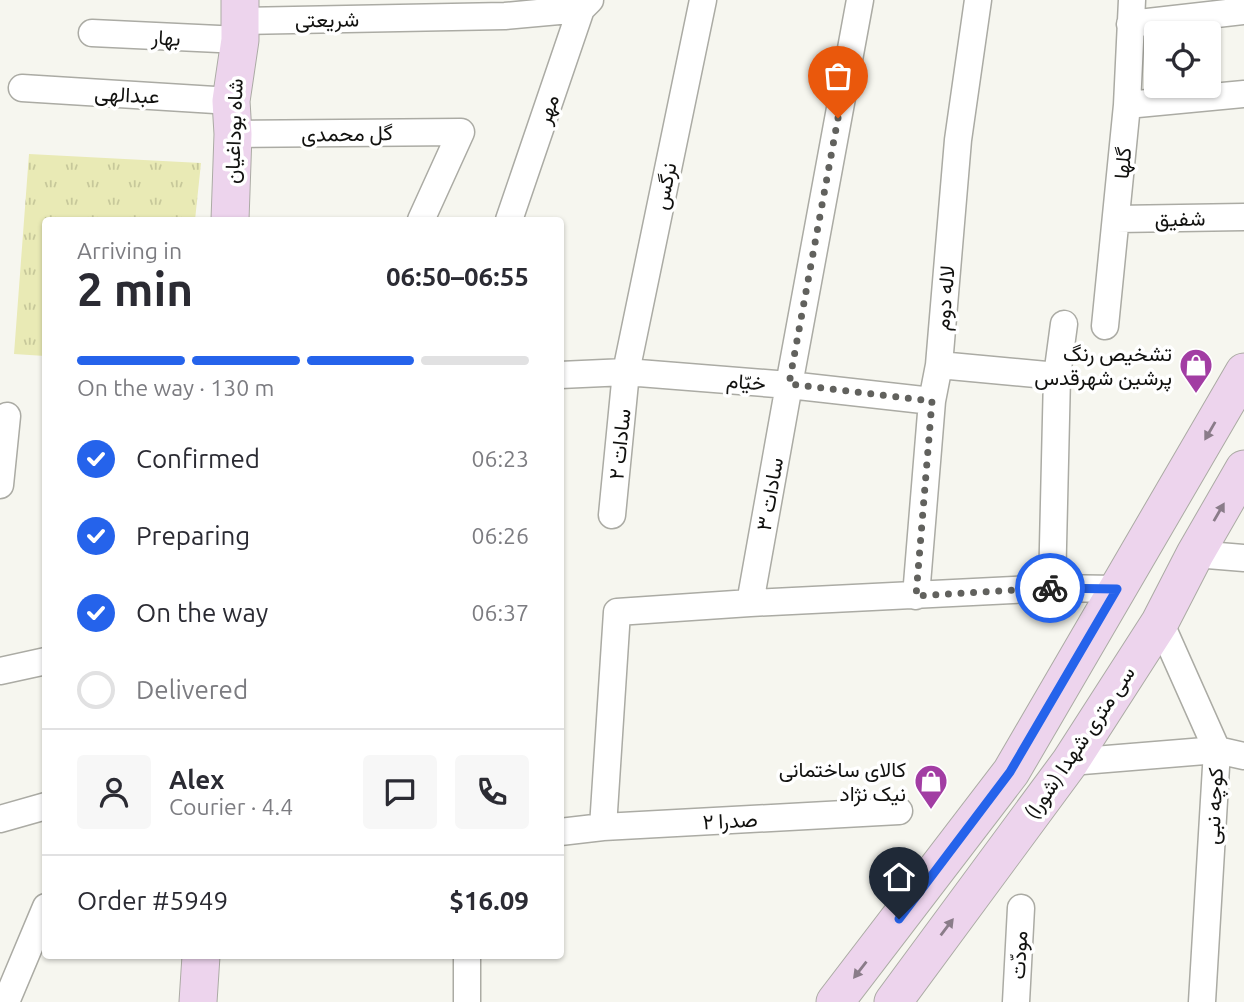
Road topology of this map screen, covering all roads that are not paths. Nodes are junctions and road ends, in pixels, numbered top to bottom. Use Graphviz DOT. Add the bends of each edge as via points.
graph roads {
  1 [pos="703,0"];
  2 [pos="860,0"];
  3 [pos="978,0"];
  4 [pos="586,5"];
  5 [pos="1244,10"];
  6 [pos="1131,12"];
  7 [pos="240,20"];
  8 [pos="92,33"];
  9 [pos="23,88"];
  10 [pos="1244,94"];
  11 [pos="1127,105"];
  12 [pos="232,117"];
  13 [pos="230,217"];
  14 [pos="422,217"];
  15 [pos="510,217"];
  16 [pos="1244,217"];
  17 [pos="1116,219"];
  18 [pos="1064,324"];
  19 [pos="1105,326"];
  20 [pos="939,365"];
  21 [pos="626,372"];
  22 [pos="1244,372"];
  23 [pos="564,375"];
  24 [pos="1057,376"];
  25 [pos="789,384"];
  26 [pos="932,401"];
  27 [pos="7,415"];
  28 [pos="1244,469"];
  29 [pos="0,485"];
  30 [pos="612,515"];
  31 [pos="1195,554"];
  32 [pos="1244,558"];
  33 [pos="1052,588"];
  34 [pos="1117,589"];
  35 [pos="916,596"];
  36 [pos="750,603"];
  37 [pos="1160,622"];
  38 [pos="42,662"];
  39 [pos="0,671"];
  40 [pos="1217,750"];
  41 [pos="1244,755"];
  42 [pos="1070,762"];
  43 [pos="42,807"];
  44 [pos="900,811"];
  45 [pos="0,819"];
  46 [pos="603,827"];
  47 [pos="564,832"];
  48 [pos="1021,908"];
  49 [pos="42,916"];
  50 [pos="883,940"];
  51 [pos="201,959"];
  52 [pos="467,959"];
  53 [pos="919,965"];
  54 [pos="6,1002"];
  55 [pos="198,1002"];
  56 [pos="467,1002"];
  57 [pos="835,1002"];
  58 [pos="893,1002"];
  59 [pos="1016,1002"];
  60 [pos="1202,1002"];
  1 -- 21 [label="street, نرگس"];
  2 -- 25 [label="street, سادات ۳"];
  3 -- 20 [label="street, لاله دوم" via="958,140"];
  4 -- 7 [label="street, شریعتی" via="505,16"];
  4 -- 15 [label="street, مهر"];
  5 -- 6 [label="street"];
  6 -- 11 [label="street, گلها"];
  7 -- 8 [label="street, بهار"];
  7 -- 12 [label="main road, شاه بوداغیان"];
  9 -- 12 [label="street, عبدالهی"];
  10 -- 11 [label="street"];
  11 -- 17 [label="street, گلها"];
  12 -- 13 [label="main road, شاه بوداغیان"];
  12 -- 14 [label="street, گل محمدی" via="461,132"];
  16 -- 17 [label="street, شفیق"];
  17 -- 19 [label="street, گلها"];
  18 -- 24 [label="street"];
  20 -- 24 [label="street"];
  20 -- 26 [label="street, لاله دوم"];
  21 -- 23 [label="street, خیّام"];
  21 -- 25 [label="street, خیّام"];
  21 -- 30 [label="street, سادات ۲"];
  22 -- 34 [label="main road, سی متری شهدا (شورا), one-way"];
  24 -- 33 [label="street"];
  25 -- 26 [label="street, خیّام"];
  25 -- 36 [label="street, سادات ۳"];
  26 -- 35 [label="street, لاله دوم"];
  27 -- 29 [label="street"];
  31 -- 28 [label="main road, سی متری شهدا (شورا), one-way"];
  31 -- 32 [label="street"];
  31 -- 37 [label="main road, سی متری شهدا (شورا)"];
  33 -- 34 [label="street"];
  33 -- 35 [label="street"];
  34 -- 50 [label="main road, سی متری شهدا (شورا)" via="1010,772"];
  35 -- 36 [label="street"];
  36 -- 46 [label="street" via="617,612"];
  37 -- 40 [label="street, کوچه نبی"];
  37 -- 42 [label="main road, سی متری شهدا (شورا)"];
  38 -- 39 [label="street"];
  40 -- 41 [label="street"];
  40 -- 42 [label="street"];
  40 -- 60 [label="street, کوچه نبی"];
  53 -- 42 [label="main road, سی متری شهدا (شورا), one-way"];
  43 -- 45 [label="street"];
  44 -- 46 [label="street, صدرا ۲"];
  46 -- 47 [label="street, صدرا ۲"];
  48 -- 59 [label="street, مودّت"];
  49 -- 54 [label="street"];
  50 -- 53 [label="main road"];
  50 -- 57 [label="main road, سی متری شهدا (شورا), one-way"];
  51 -- 55 [label="main road"];
  52 -- 56 [label="street"];
  53 -- 58 [label="main road, سی متری شهدا (شورا)"];
}
